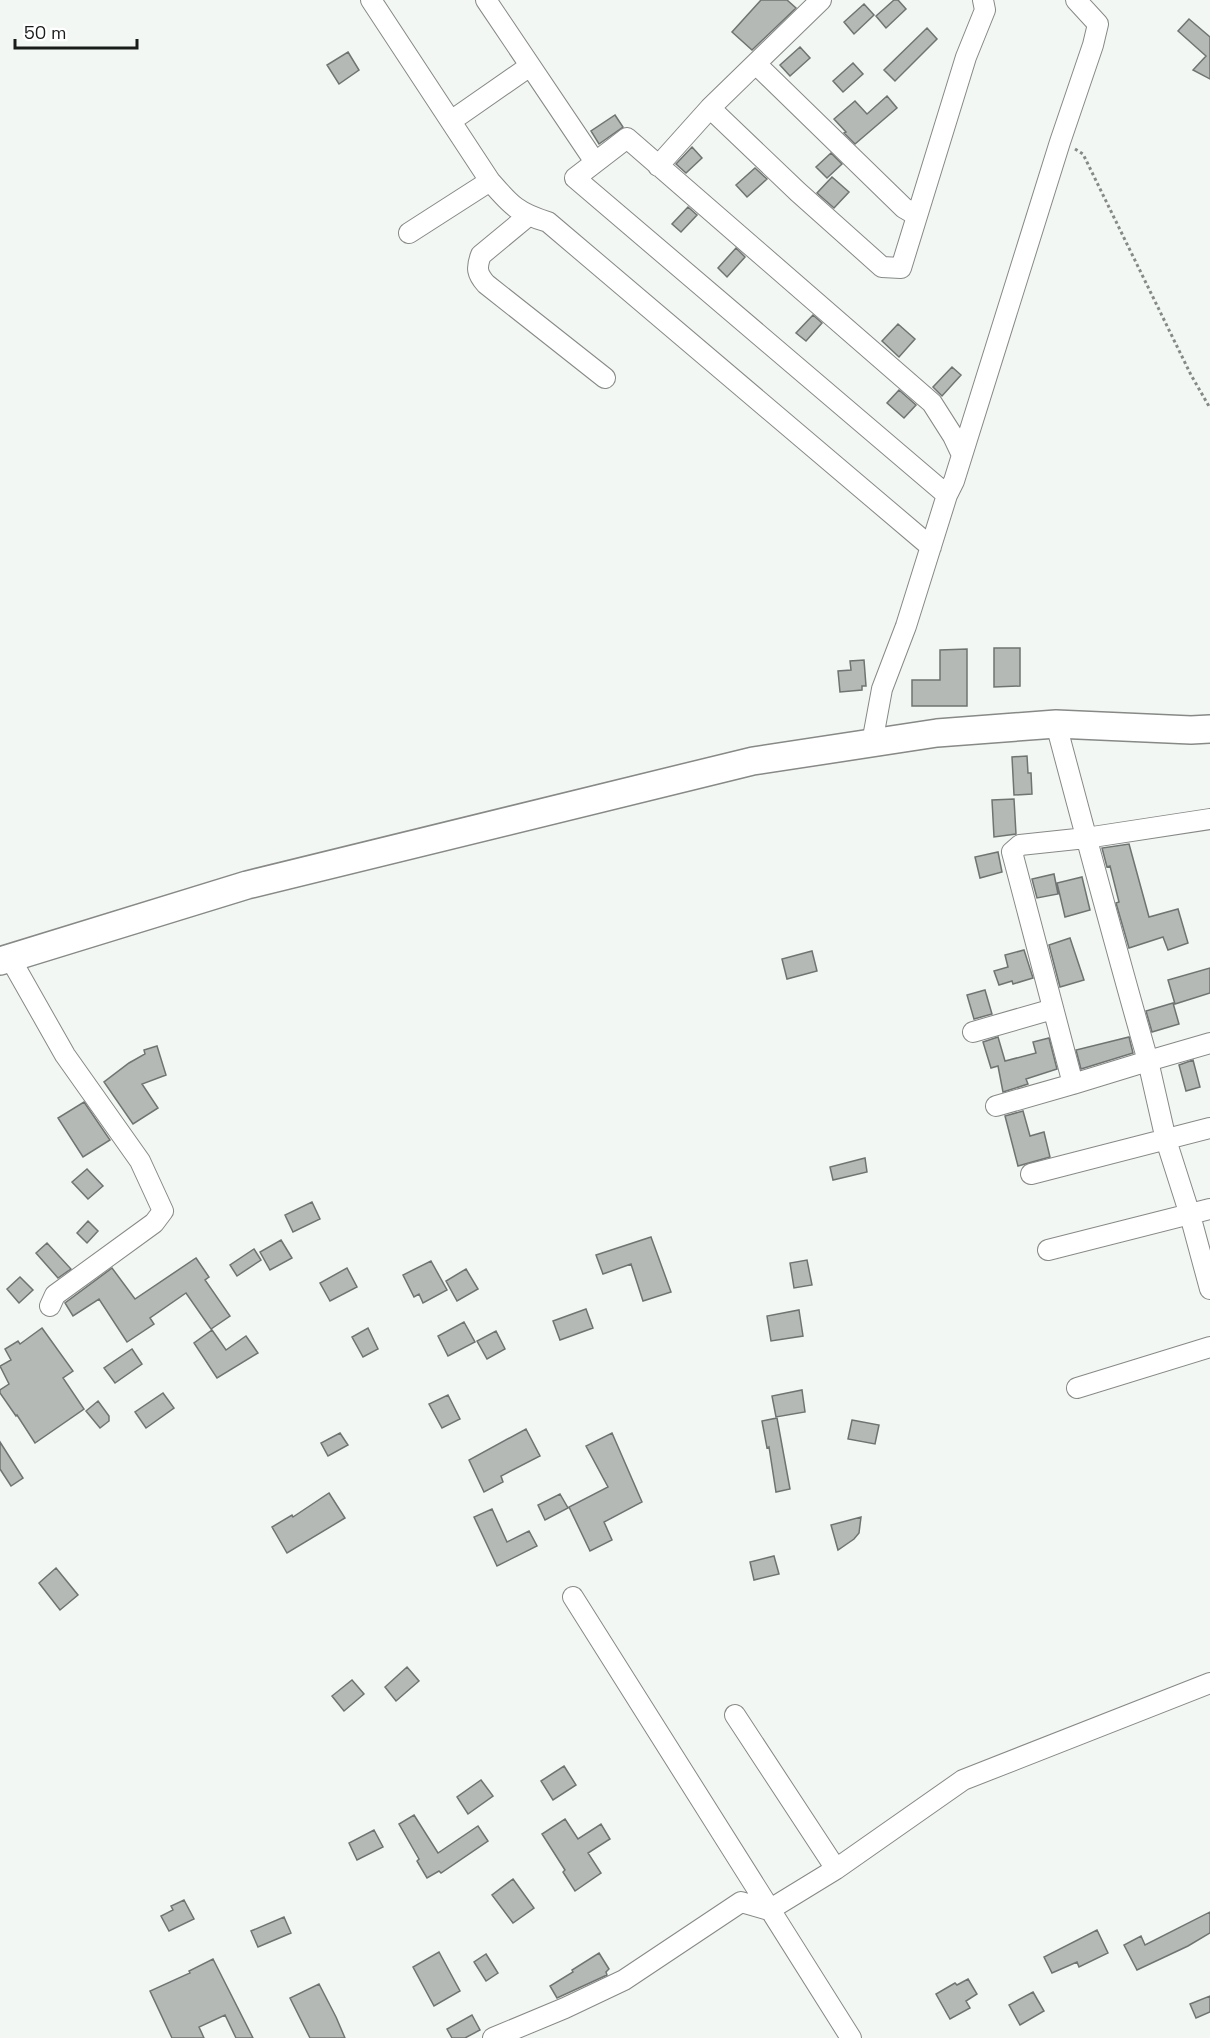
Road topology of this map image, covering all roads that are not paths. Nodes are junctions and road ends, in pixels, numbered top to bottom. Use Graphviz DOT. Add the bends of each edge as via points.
graph roads {
  1 [pos="371,0"];
  2 [pos="486,0"];
  3 [pos="821,0"];
  4 [pos="983,0"];
  5 [pos="1076,0"];
  6 [pos="756,64"];
  7 [pos="530,66"];
  8 [pos="710,108"];
  9 [pos="450,121"];
  10 [pos="595,162"];
  11 [pos="658,166"];
  12 [pos="490,182"];
  13 [pos="916,215"];
  14 [pos="528,216"];
  15 [pos="409,233"];
  16 [pos="605,378"];
  17 [pos="962,455"];
  18 [pos="947,495"];
  19 [pos="931,547"];
  20 [pos="1056,724"];
  21 [pos="1210,729"];
  22 [pos="872,742"];
  23 [pos="1210,819"];
  24 [pos="1086,838"];
  25 [pos="5,960"];
  26 [pos="1053,1010"];
  27 [pos="973,1032"];
  28 [pos="1210,1043"];
  29 [pos="1148,1061"];
  30 [pos="1073,1084"];
  31 [pos="996,1106"];
  32 [pos="1210,1128"];
  33 [pos="1166,1140"];
  34 [pos="1031,1174"];
  35 [pos="1210,1209"];
  36 [pos="1190,1215"];
  37 [pos="1048,1250"];
  38 [pos="1210,1289"];
  39 [pos="50,1306"];
  40 [pos="1210,1347"];
  41 [pos="1077,1388"];
  42 [pos="573,1597"];
  43 [pos="1210,1683"];
  44 [pos="735,1715"];
  45 [pos="836,1869"];
  46 [pos="769,1910"];
  47 [pos="493,2038"];
  48 [pos="851,2038"];
  1 -- 9 [label="street"];
  2 -- 7 [label="street"];
  3 -- 6 [label="street"];
  4 -- 13 [label="street" via="985,10 966,57"];
  5 -- 17 [label="street" via="1098,24 1093,45"];
  6 -- 8 [label="street"];
  6 -- 13 [label="street" via="904,208"];
  7 -- 9 [label="street"];
  7 -- 10 [label="street"];
  8 -- 11 [label="street"];
  8 -- 13 [label="street" via="882,267 901,268"];
  9 -- 12 [label="street"];
  10 -- 11 [label="street" via="627,138"];
  10 -- 18 [label="street" via="575,178"];
  11 -- 17 [label="street" via="932,403"];
  12 -- 14 [label="street" via="513,207"];
  12 -- 15 [label="street"];
  14 -- 16 [label="street" via="481,255 478,275"];
  14 -- 19 [label="street" via="548,222"];
  17 -- 18 [label="street"];
  18 -- 19 [label="street"];
  19 -- 22 [label="street" via="882,689"];
  20 -- 21 [label="street"];
  20 -- 22 [label="street"];
  20 -- 24 [label="street"];
  22 -- 25 [label="street" via="753,761 247,885"];
  23 -- 24 [label="street"];
  24 -- 26 [label="street" via="1020,845 1012,852"];
  24 -- 29 [label="street"];
  25 -- 39 [label="street" via="65,1055 140,1161 163,1211 154,1222 55,1295"];
  26 -- 27 [label="street"];
  26 -- 30 [label="street"];
  28 -- 29 [label="street"];
  29 -- 30 [label="street"];
  29 -- 33 [label="street"];
  30 -- 31 [label="street"];
  32 -- 33 [label="street"];
  33 -- 34 [label="street"];
  33 -- 36 [label="street"];
  35 -- 36 [label="street"];
  36 -- 37 [label="street"];
  36 -- 38 [label="street"];
  40 -- 41 [label="street"];
  42 -- 46 [label="street"];
  43 -- 45 [label="street" via="963,1780"];
  44 -- 45 [label="street"];
  45 -- 46 [label="street"];
  46 -- 47 [label="street" via="741,1902 624,1980"];
  46 -- 48 [label="street"];
}
